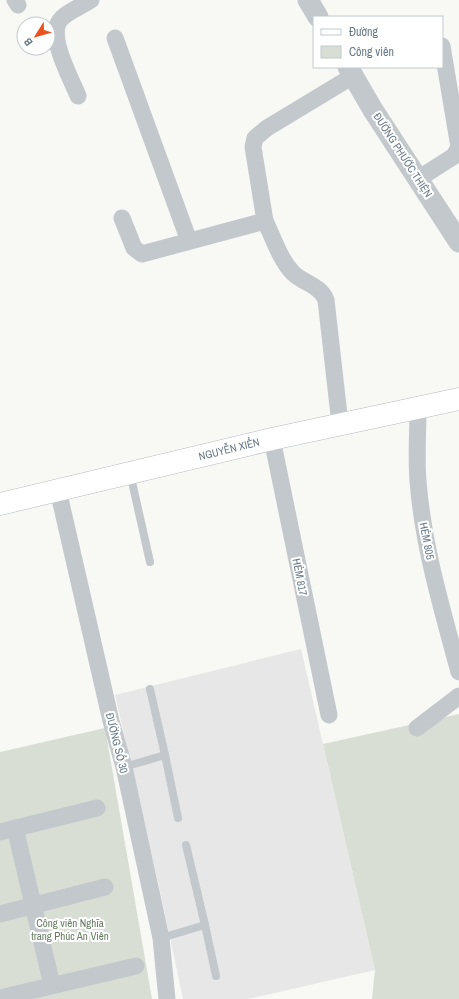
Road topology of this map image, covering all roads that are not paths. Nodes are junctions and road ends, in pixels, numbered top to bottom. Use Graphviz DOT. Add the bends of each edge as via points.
graph roads {
  1 [pos="91,0"];
  2 [pos="308,0"];
  3 [pos="317,16"];
  4 [pos="115,38"];
  5 [pos="443,52"];
  6 [pos="350,71"];
  7 [pos="78,96"];
  8 [pos="459,147"];
  9 [pos="418,179"];
  10 [pos="122,218"];
  11 [pos="265,221"];
  12 [pos="189,241"];
  13 [pos="459,242"];
  14 [pos="459,399"];
  15 [pos="418,407"];
  16 [pos="340,424"];
  17 [pos="272,438"];
  18 [pos="130,473"];
  19 [pos="58,490"];
  20 [pos="0,504"];
  21 [pos="150,562"];
  22 [pos="459,672"];
  23 [pos="150,689"];
  24 [pos="459,696"];
  25 [pos="329,715"];
  26 [pos="417,728"];
  27 [pos="165,755"];
  28 [pos="124,767"];
  29 [pos="97,808"];
  30 [pos="178,818"];
  31 [pos="7,830"];
  32 [pos="186,845"];
  33 [pos="105,887"];
  34 [pos="32,906"];
  35 [pos="0,914"];
  36 [pos="205,925"];
  37 [pos="160,938"];
  38 [pos="136,966"];
  39 [pos="216,976"];
  40 [pos="52,985"];
  41 [pos="0,998"];
  42 [pos="167,999"];
  1 -- 7 [label="street" via="62,18 56,26 56,39"];
  2 -- 3 [label="street"];
  4 -- 12 [label="street"];
  5 -- 8 [label="street"];
  6 -- 9 [label="street, ĐƯỜNG PHƯỚC THIỆN"];
  6 -- 11 [label="street" via="255,138 252,148"];
  8 -- 9 [label="street" via="454,156"];
  9 -- 13 [label="street, ĐƯỜNG PHƯỚC THIỆN"];
  10 -- 12 [label="street" via="134,248 142,254"];
  11 -- 12 [label="street"];
  11 -- 16 [label="street" via="293,274 312,285 326,300"];
  14 -- 15 [label="main road, NGUYỄN XIỂN"];
  15 -- 16 [label="main road, NGUYỄN XIỂN"];
  15 -- 22 [label="street, HẺM 805" via="418,479 424,527"];
  16 -- 17 [label="main road, NGUYỄN XIỂN"];
  17 -- 18 [label="main road, NGUYỄN XIỂN"];
  17 -- 25 [label="street, HẺM 817"];
  18 -- 19 [label="main road, NGUYỄN XIỂN"];
  18 -- 21 [label="lane"];
  19 -- 20 [label="main road, NGUYỄN XIỂN"];
  19 -- 28 [label="street, ĐƯỜNG SỐ 30"];
  23 -- 27 [label="lane"];
  24 -- 26 [label="street"];
  27 -- 28 [label="lane"];
  27 -- 30 [label="lane"];
  28 -- 37 [label="street, ĐƯỜNG SỐ 30"];
  29 -- 31 [label="street"];
  31 -- 34 [label="street"];
  32 -- 36 [label="lane"];
  33 -- 34 [label="street"];
  34 -- 35 [label="street"];
  34 -- 40 [label="street"];
  36 -- 37 [label="lane"];
  36 -- 39 [label="lane"];
  37 -- 42 [label="street, ĐƯỜNG SỐ 30"];
  38 -- 40 [label="street"];
  40 -- 41 [label="street"];
}
